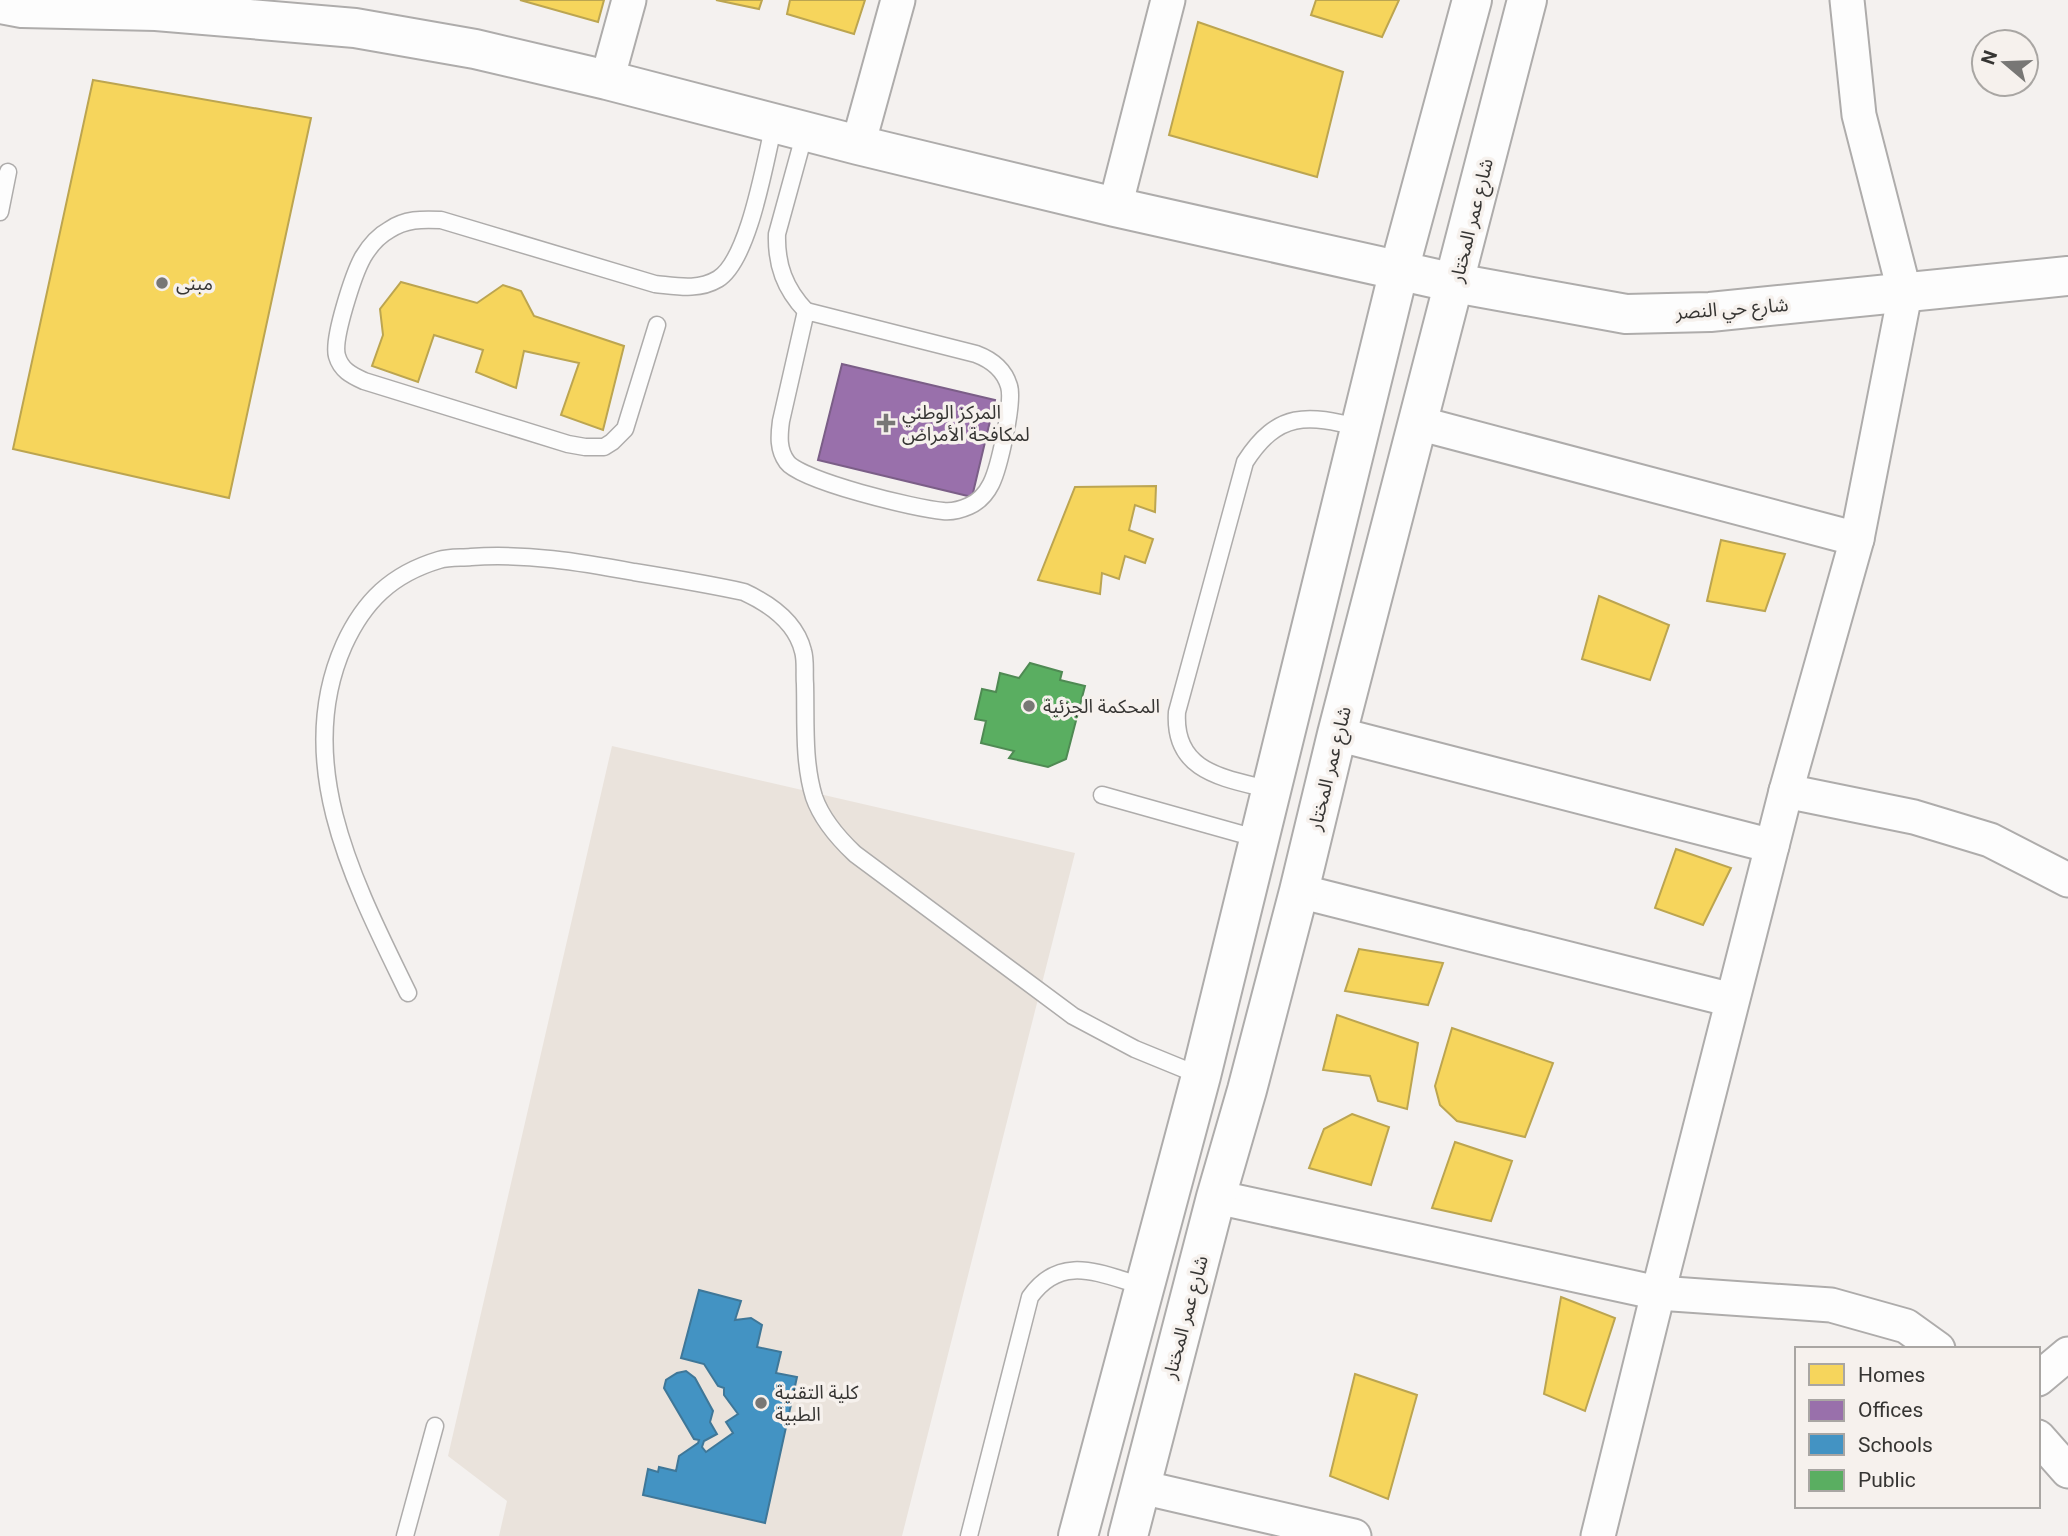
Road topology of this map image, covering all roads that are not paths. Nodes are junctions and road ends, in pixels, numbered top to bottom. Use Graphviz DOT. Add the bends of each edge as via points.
graph roads {
  1 [pos="628,0"];
  2 [pos="898,0"];
  3 [pos="1168,0"];
  4 [pos="1472,0"];
  5 [pos="1527,0"];
  6 [pos="1847,0"];
  7 [pos="7,9"];
  8 [pos="252,9"];
  9 [pos="607,80"];
  10 [pos="790,128"];
  11 [pos="858,145"];
  12 [pos="8,172"];
  13 [pos="1115,207"];
  14 [pos="0,212"];
  15 [pos="1399,270"];
  16 [pos="2068,276"];
  17 [pos="1455,283"];
  18 [pos="1905,294"];
  19 [pos="806,312"];
  20 [pos="657,325"];
  21 [pos="1418,423"];
  22 [pos="1361,428"];
  23 [pos="1857,539"];
  24 [pos="1337,734"];
  25 [pos="1271,790"];
  26 [pos="1786,791"];
  27 [pos="1102,795"];
  28 [pos="1259,839"];
  29 [pos="1772,846"];
  30 [pos="2068,880"];
  31 [pos="1299,891"];
  32 [pos="408,993"];
  33 [pos="1732,1000"];
  34 [pos="1201,1076"];
  35 [pos="1247,1090"];
  36 [pos="1216,1197"];
  37 [pos="1143,1286"];
  38 [pos="1658,1293"];
  39 [pos="1935,1347"];
  40 [pos="2068,1354"];
  41 [pos="2040,1377"];
  42 [pos="435,1426"];
  43 [pos="2040,1439"];
  44 [pos="2068,1471"];
  45 [pos="1141,1487"];
  46 [pos="405,1536"];
  47 [pos="969,1536"];
  48 [pos="1078,1536"];
  49 [pos="1128,1536"];
  50 [pos="1354,1536"];
  51 [pos="1598,1536"];
  1 -- 9 [label="street"];
  2 -- 11 [label="street"];
  3 -- 13 [label="street"];
  4 -- 15 [label="street"];
  5 -- 17 [label="street, شارع عمر المختار"];
  6 -- 18 [label="street" via="1859,115"];
  7 -- 8 [label="street, شارع حي النصر"];
  8 -- 9 [label="street, شارع حي النصر" via="474,49"];
  9 -- 10 [label="street, شارع حي النصر"];
  10 -- 11 [label="street, شارع حي النصر"];
  10 -- 19 [label="lane" via="776,248 788,289"];
  10 -- 20 [label="lane" via="742,245 729,271 716,280 686,287 655,284 441,220 404,222 373,242 363,258 336,347 340,365 363,381 568,444 604,447 619,436 629,420"];
  11 -- 13 [label="street, شارع حي النصر"];
  12 -- 14 [label="lane"];
  13 -- 15 [label="street, شارع حي النصر"];
  15 -- 17 [label="street, شارع حي النصر"];
  15 -- 22 [label="street"];
  16 -- 18 [label="street, شارع حي النصر"];
  17 -- 18 [label="street, شارع حي النصر" via="1626,314 1710,312"];
  17 -- 21 [label="street, شارع عمر المختار"];
  18 -- 23 [label="street"];
  19 -- 19 [label="lane" via="781,421 779,438 786,461 821,482 929,509 954,511 976,502 991,484 1011,402 1009,383 1000,368 976,354"];
  21 -- 23 [label="street"];
  21 -- 24 [label="street, شارع عمر المختار"];
  22 -- 25 [label="street"];
  22 -- 25 [label="lane" via="1316,418 1294,420 1257,443 1245,462 1177,712 1183,748 1199,767"];
  23 -- 26 [label="street"];
  24 -- 29 [label="street"];
  24 -- 31 [label="street, شارع عمر المختار"];
  25 -- 28 [label="street"];
  26 -- 29 [label="street"];
  26 -- 30 [label="street" via="1914,817 1990,840"];
  27 -- 28 [label="lane"];
  28 -- 34 [label="street"];
  29 -- 33 [label="street"];
  31 -- 33 [label="street"];
  31 -- 35 [label="street, شارع عمر المختار"];
  32 -- 34 [label="lane" via="365,906 336,827 324,742 333,671 369,601 399,576 441,559 502,554 723,587 764,601 781,615 804,652 809,778 815,800 839,838 1073,1016 1135,1049"];
  33 -- 38 [label="street"];
  34 -- 35 [label="street"];
  34 -- 37 [label="street"];
  35 -- 36 [label="street, شارع عمر المختار"];
  36 -- 38 [label="street"];
  36 -- 45 [label="street, شارع عمر المختار"];
  37 -- 47 [label="lane" via="1078,1269 1064,1270 1038,1285 1030,1297"];
  37 -- 48 [label="street"];
  38 -- 39 [label="street" via="1831,1305 1906,1326"];
  38 -- 51 [label="street"];
  40 -- 41 [label="street"];
  42 -- 46 [label="lane"];
  43 -- 44 [label="street"];
  45 -- 49 [label="street, شارع عمر المختار"];
  45 -- 50 [label="street"];
}
